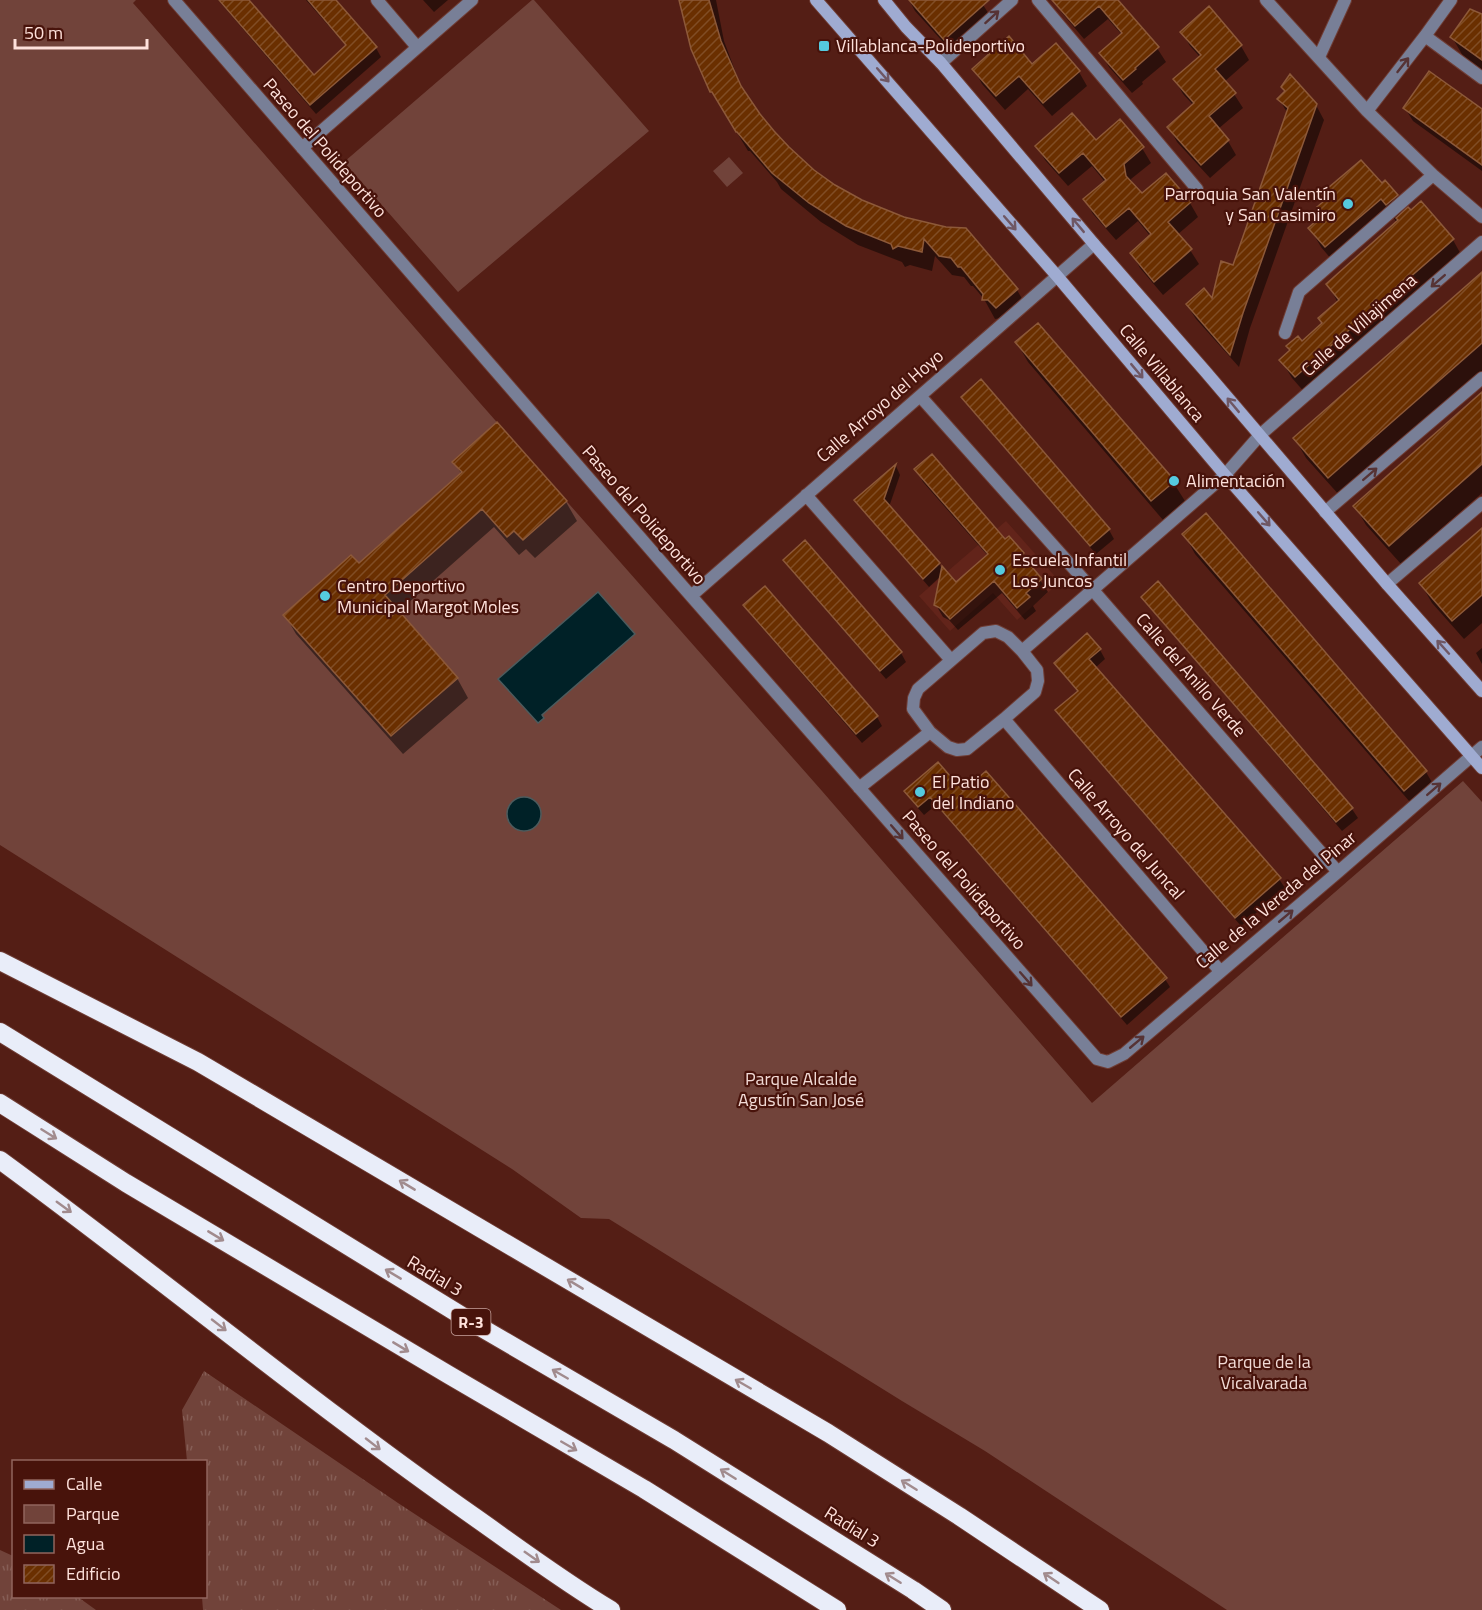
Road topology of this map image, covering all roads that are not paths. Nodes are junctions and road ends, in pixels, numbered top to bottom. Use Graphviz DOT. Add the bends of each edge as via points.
graph roads {
  1 [pos="174,0"];
  2 [pos="377,0"];
  3 [pos="472,0"];
  4 [pos="816,0"];
  5 [pos="884,0"];
  6 [pos="1012,0"];
  7 [pos="1038,0"];
  8 [pos="1266,0"];
  9 [pos="1345,0"];
  10 [pos="1451,0"];
  11 [pos="1425,36"];
  12 [pos="417,47"];
  13 [pos="1319,57"];
  14 [pos="941,63"];
  15 [pos="1482,78"];
  16 [pos="1366,111"];
  17 [pos="302,148"];
  18 [pos="1433,175"];
  19 [pos="1197,189"];
  20 [pos="1482,216"];
  21 [pos="1482,242"];
  22 [pos="1094,244"];
  23 [pos="1057,276"];
  24 [pos="1285,333"];
  25 [pos="1482,378"];
  26 [pos="920,396"];
  27 [pos="1260,435"];
  28 [pos="1225,475"];
  29 [pos="806,495"];
  30 [pos="1482,503"];
  31 [pos="1325,512"];
  32 [pos="1387,584"];
  33 [pos="1092,589"];
  34 [pos="691,596"];
  35 [pos="1022,651"];
  36 [pos="951,660"];
  37 [pos="1482,691"];
  38 [pos="1004,719"];
  39 [pos="930,732"];
  40 [pos="1482,747"];
  41 [pos="1471,756"];
  42 [pos="1482,768"];
  43 [pos="859,788"];
  44 [pos="1338,872"];
  45 [pos="0,961"];
  46 [pos="1220,971"];
  47 [pos="0,1032"];
  48 [pos="1089,1050"];
  49 [pos="0,1103"];
  50 [pos="0,1160"];
  51 [pos="611,1610"];
  52 [pos="837,1610"];
  53 [pos="942,1610"];
  54 [pos="1100,1610"];
  1 -- 17 [label="street, Paseo del Polideportivo"];
  2 -- 12 [label="street"];
  3 -- 12 [label="street"];
  4 -- 23 [label="main road, Calle Villablanca, one-way"];
  5 -- 14 [label="main road, Calle Villablanca"];
  14 -- 6 [label="street, one-way"];
  7 -- 19 [label="street"];
  8 -- 13 [label="street"];
  9 -- 13 [label="street"];
  10 -- 11 [label="street"];
  11 -- 15 [label="street"];
  16 -- 11 [label="street, one-way"];
  12 -- 17 [label="street"];
  13 -- 16 [label="street"];
  22 -- 14 [label="main road, Calle Villablanca, one-way"];
  16 -- 18 [label="street"];
  17 -- 34 [label="street, Paseo del Polideportivo"];
  18 -- 20 [label="street"];
  18 -- 24 [label="street" via="1299,292"];
  21 -- 27 [label="street, Calle de Villajimena, one-way"];
  22 -- 23 [label="street, Calle Arroyo del Hoyo"];
  27 -- 22 [label="main road, Calle Villablanca, one-way"];
  23 -- 26 [label="street, Calle Arroyo del Hoyo"];
  23 -- 28 [label="main road, Calle Villablanca, one-way"];
  31 -- 25 [label="street, one-way"];
  26 -- 29 [label="street, Calle Arroyo del Hoyo"];
  26 -- 33 [label="street, Calle del Anillo Verde"];
  27 -- 28 [label="street, Calle de Villajimena"];
  27 -- 31 [label="main road, Calle Villablanca"];
  28 -- 33 [label="street, Calle de Villajimena"];
  28 -- 41 [label="main road, Calle Villablanca, one-way"];
  29 -- 34 [label="street, Calle Arroyo del Hoyo"];
  29 -- 36 [label="street"];
  30 -- 32 [label="street"];
  31 -- 32 [label="main road, Calle Villablanca"];
  37 -- 32 [label="main road, Calle Villablanca, one-way"];
  33 -- 35 [label="street, Calle de Villajimena"];
  33 -- 44 [label="street, Calle del Anillo Verde"];
  34 -- 43 [label="street, Paseo del Polideportivo"];
  35 -- 36 [label="street" via="996,631 983,633"];
  35 -- 38 [label="street" via="1037,670 1038,681 1035,692"];
  36 -- 39 [label="street" via="918,689 914,698 913,709"];
  38 -- 39 [label="street" via="967,749 948,747"];
  38 -- 46 [label="street, Calle Arroyo del Juncal"];
  39 -- 43 [label="street"];
  40 -- 41 [label="street, Calle de la Vereda del Pinar"];
  41 -- 42 [label="main road, Calle Villablanca"];
  44 -- 41 [label="street, Calle de la Vereda del Pinar, one-way"];
  43 -- 48 [label="street, Paseo del Polideportivo, one-way"];
  46 -- 44 [label="street, Calle de la Vereda del Pinar, one-way"];
  54 -- 45 [label="highway, one-way" via="828,1433 218,1073"];
  48 -- 46 [label="street, Calle de la Vereda del Pinar, one-way" via="1097,1059 1108,1062 1124,1053"];
  53 -- 47 [label="highway, Radial 3 / R-3, one-way" via="674,1440 475,1324"];
  49 -- 52 [label="highway, one-way" via="136,1189 644,1489"];
  50 -- 51 [label="highway, one-way" via="397,1462"];
}
